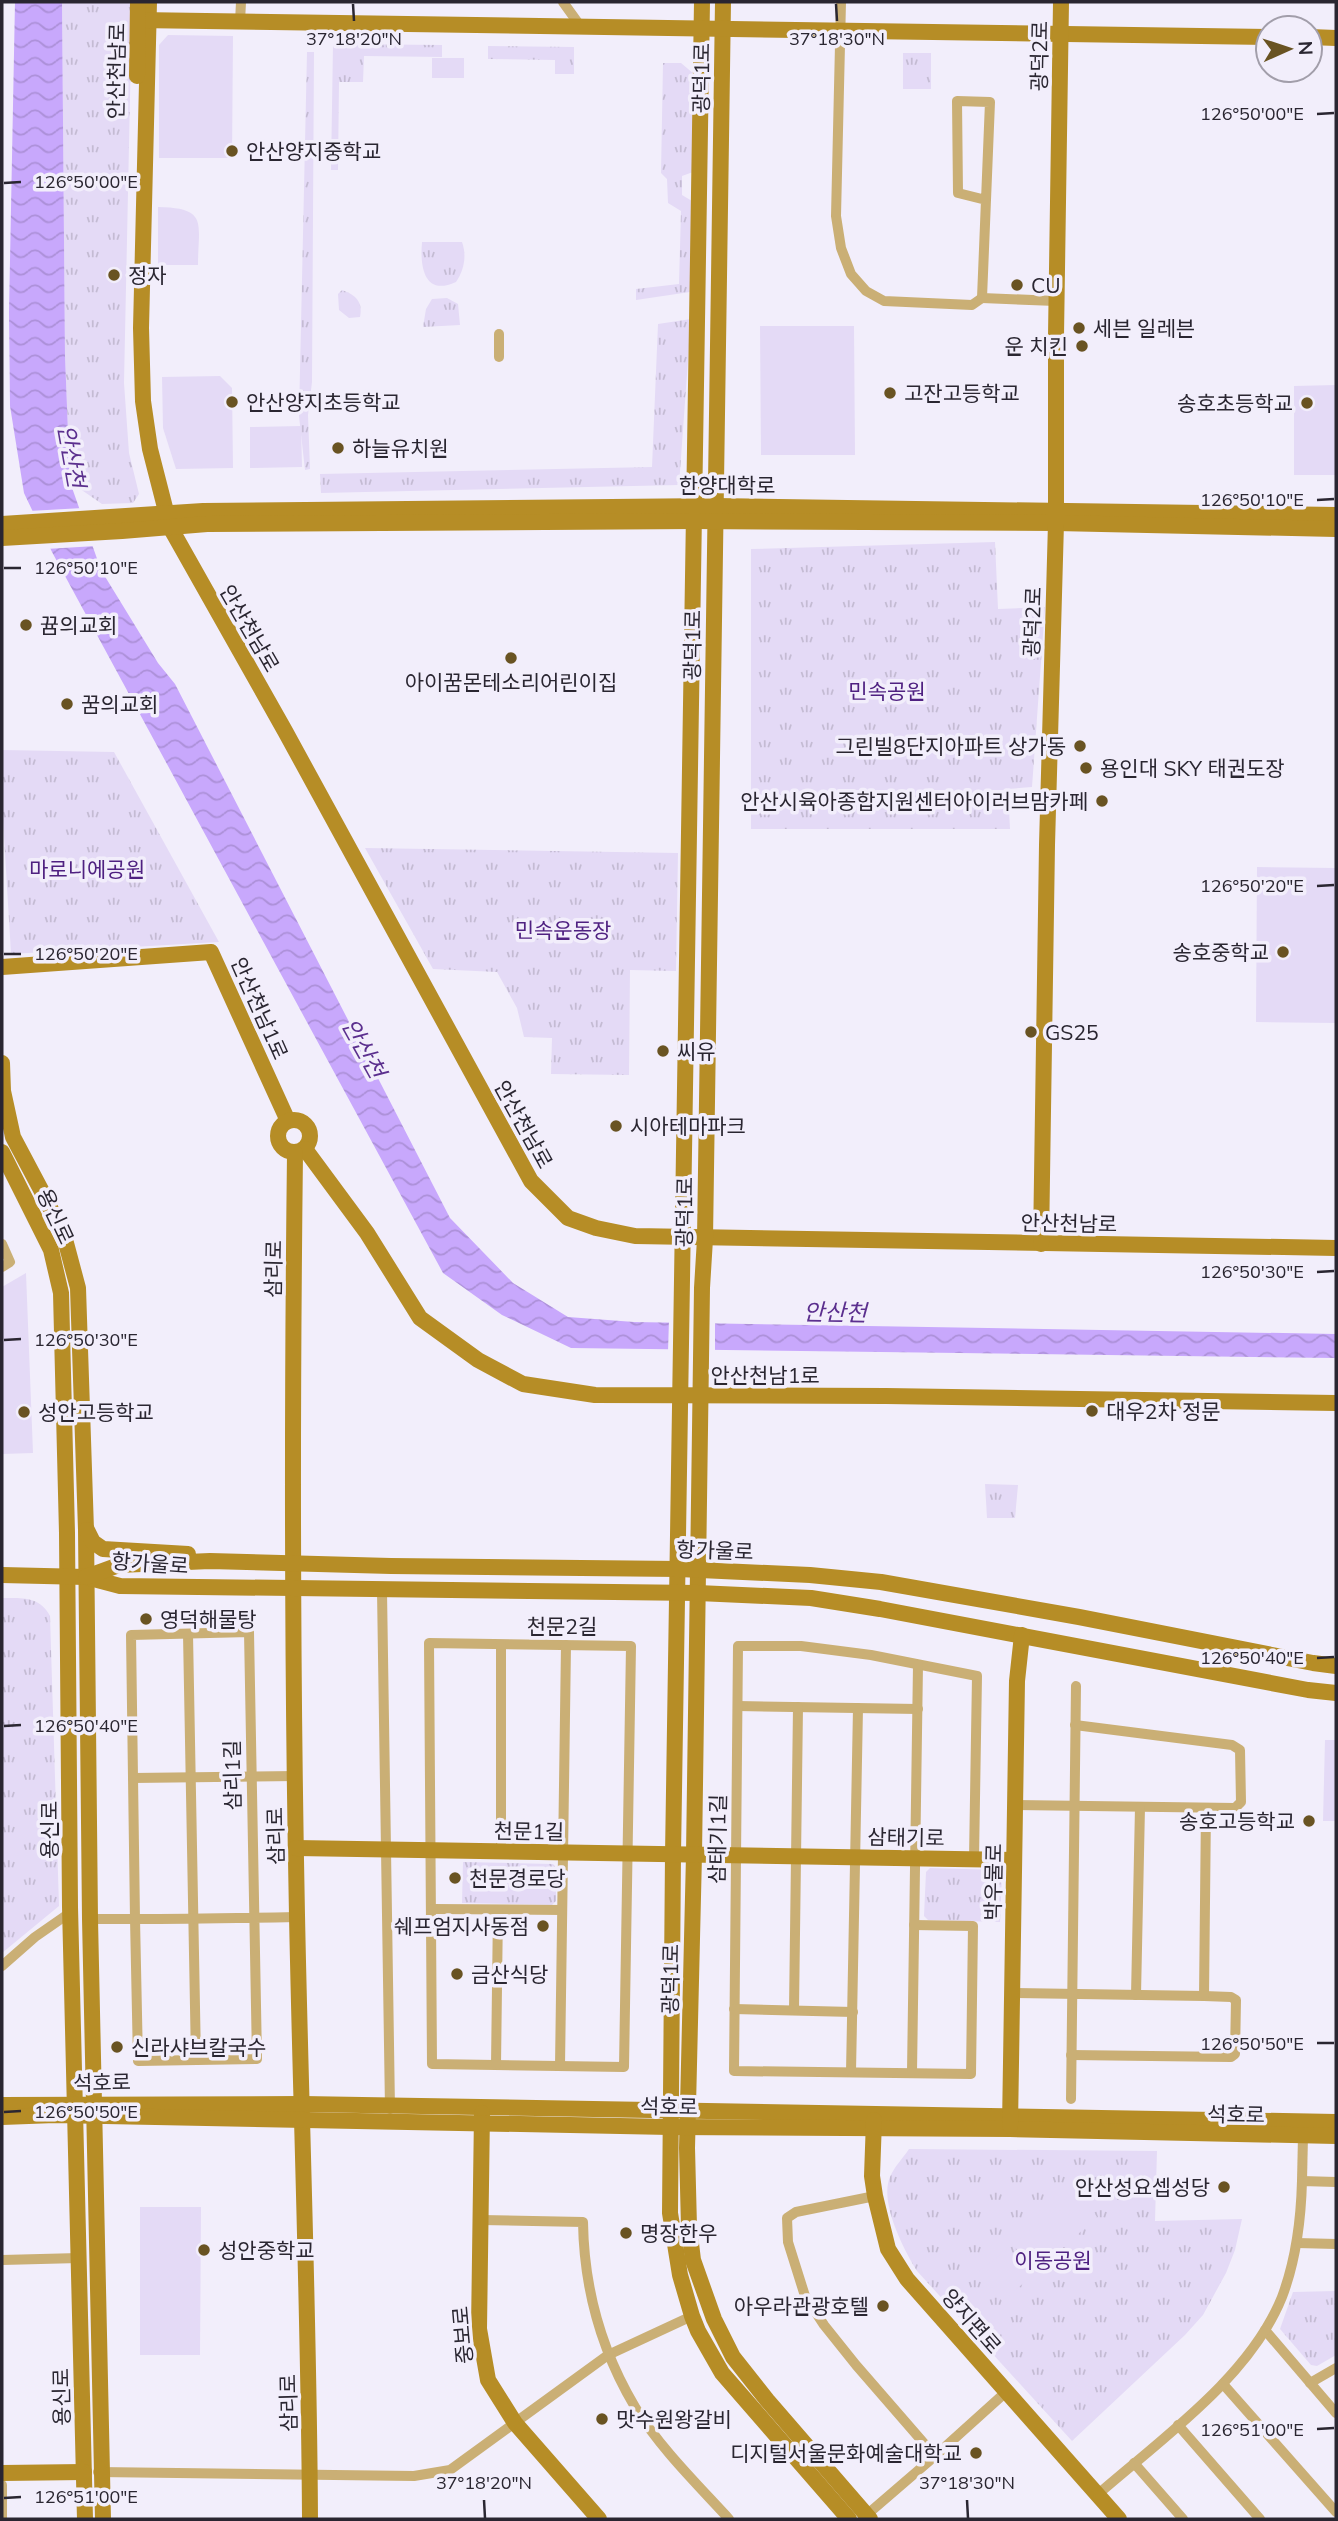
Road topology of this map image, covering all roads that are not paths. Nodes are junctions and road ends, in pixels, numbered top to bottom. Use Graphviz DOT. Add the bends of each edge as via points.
graph roads {
  1 [pos="138,2"];
  2 [pos="149,2"];
  3 [pos="241,2"];
  4 [pos="563,2"];
  5 [pos="702,2"];
  6 [pos="723,2"];
  7 [pos="841,2"];
  8 [pos="1061,2"];
  9 [pos="143,20"];
  10 [pos="240,22"];
  11 [pos="581,27"];
  12 [pos="702,29"];
  13 [pos="722,29"];
  14 [pos="839,31"];
  15 [pos="1061,34"];
  16 [pos="1254,37"];
  17 [pos="986,200"];
  18 [pos="982,299"];
  19 [pos="1056,301"];
  20 [pos="499,334"];
  21 [pos="499,357"];
  22 [pos="694,514"];
  23 [pos="715,514"];
  24 [pos="1336,515"];
  25 [pos="1056,517"];
  26 [pos="168,520"];
  27 [pos="1336,529"];
  28 [pos="6,531"];
  29 [pos="2,967"];
  30 [pos="2,1063"];
  31 [pos="288,1121"];
  32 [pos="300,1151"];
  33 [pos="2,1152"];
  34 [pos="684,1238"];
  35 [pos="705,1238"];
  36 [pos="2,1244"];
  37 [pos="1041,1244"];
  38 [pos="1336,1248"];
  39 [pos="2,1267"];
  40 [pos="682,1388"];
  41 [pos="701,1388"];
  42 [pos="1336,1403"];
  43 [pos="86,1530"];
  44 [pos="210,1561"];
  45 [pos="295,1563"];
  46 [pos="679,1569"];
  47 [pos="699,1570"];
  48 [pos="2,1575"];
  49 [pos="68,1577"];
  50 [pos="86,1577"];
  51 [pos="293,1589"];
  52 [pos="382,1591"];
  53 [pos="678,1592"];
  54 [pos="698,1593"];
  55 [pos="188,1634"];
  56 [pos="1022,1635"];
  57 [pos="501,1645"];
  58 [pos="566,1645"];
  59 [pos="918,1665"];
  60 [pos="1336,1666"];
  61 [pos="1076,1686"];
  62 [pos="1336,1693"];
  63 [pos="738,1706"];
  64 [pos="799,1707"];
  65 [pos="858,1708"];
  66 [pos="918,1709"];
  67 [pos="1075,1725"];
  68 [pos="251,1776"];
  69 [pos="296,1776"];
  70 [pos="191,1777"];
  71 [pos="133,1778"];
  72 [pos="1016,1805"];
  73 [pos="1074,1805"];
  74 [pos="1140,1807"];
  75 [pos="1206,1808"];
  76 [pos="296,1849"];
  77 [pos="385,1849"];
  78 [pos="432,1851"];
  79 [pos="501,1852"];
  80 [pos="564,1853"];
  81 [pos="627,1854"];
  82 [pos="673,1855"];
  83 [pos="694,1855"];
  84 [pos="736,1856"];
  85 [pos="797,1856"];
  86 [pos="855,1857"];
  87 [pos="915,1858"];
  88 [pos="974,1859"];
  89 [pos="1014,1860"];
  90 [pos="433,1909"];
  91 [pos="498,1910"];
  92 [pos="562,1910"];
  93 [pos="71,1912"];
  94 [pos="297,1917"];
  95 [pos="254,1918"];
  96 [pos="90,1919"];
  97 [pos="135,1919"];
  98 [pos="195,1919"];
  99 [pos="914,1925"];
  100 [pos="2,1966"];
  101 [pos="1012,1993"];
  102 [pos="1072,1994"];
  103 [pos="1136,1995"];
  104 [pos="1203,1996"];
  105 [pos="734,2009"];
  106 [pos="794,2010"];
  107 [pos="853,2012"];
  108 [pos="1071,2055"];
  109 [pos="196,2060"];
  110 [pos="496,2065"];
  111 [pos="560,2066"];
  112 [pos="851,2072"];
  113 [pos="912,2072"];
  114 [pos="1071,2099"];
  115 [pos="303,2104"];
  116 [pos="2,2105"];
  117 [pos="76,2110"];
  118 [pos="93,2110"];
  119 [pos="671,2110"];
  120 [pos="390,2113"];
  121 [pos="482,2115"];
  122 [pos="2,2117"];
  123 [pos="688,2119"];
  124 [pos="303,2120"];
  125 [pos="874,2122"];
  126 [pos="1010,2122"];
  127 [pos="1336,2122"];
  128 [pos="670,2127"];
  129 [pos="1303,2136"];
  130 [pos="1336,2136"];
  131 [pos="1302,2181"];
  132 [pos="1336,2182"];
  133 [pos="875,2196"];
  134 [pos="481,2220"];
  135 [pos="1297,2243"];
  136 [pos="1336,2244"];
  137 [pos="79,2258"];
  138 [pos="2,2260"];
  139 [pos="692,2316"];
  140 [pos="1265,2330"];
  141 [pos="608,2355"];
  142 [pos="1336,2368"];
  143 [pos="1310,2383"];
  144 [pos="1223,2384"];
  145 [pos="1006,2392"];
  146 [pos="1336,2413"];
  147 [pos="514,2423"];
  148 [pos="1178,2425"];
  149 [pos="935,2456"];
  150 [pos="1134,2463"];
  151 [pos="84,2472"];
  152 [pos="102,2472"];
  153 [pos="2,2473"];
  154 [pos="310,2473"];
  155 [pos="2,2486"];
  156 [pos="1097,2495"];
  157 [pos="1336,2513"];
  158 [pos="866,2518"];
  159 [pos="2,2519"];
  160 [pos="85,2519"];
  161 [pos="103,2519"];
  162 [pos="310,2519"];
  163 [pos="599,2519"];
  164 [pos="729,2519"];
  165 [pos="849,2519"];
  166 [pos="1119,2519"];
  167 [pos="1183,2519"];
  168 [pos="1260,2519"];
  169 [pos="1328,2519"];
  1 -- 9 [label="street, 안산천남로"];
  2 -- 9 [label="street, 안산천남로"];
  3 -- 10 [label="street"];
  4 -- 11 [label="street"];
  5 -- 12 [label="street, 광덕1로"];
  6 -- 13 [label="street, 광덕1로"];
  7 -- 14 [label="street"];
  8 -- 15 [label="street, 광덕2로"];
  9 -- 10 [label="street"];
  9 -- 26 [label="street, 안산천남로" via="133,291 134,402 152,490"];
  10 -- 11 [label="street"];
  11 -- 12 [label="street"];
  12 -- 13 [label="street"];
  12 -- 22 [label="street, 광덕1로"];
  13 -- 14 [label="street"];
  13 -- 23 [label="street, 광덕1로"];
  14 -- 15 [label="street"];
  14 -- 18 [label="street" via="836,216 851,274 884,301 972,305"];
  15 -- 16 [label="street"];
  15 -- 19 [label="street, 광덕2로"];
  17 -- 17 [label="street" via="990,102 957,101 958,193"];
  17 -- 18 [label="street"];
  18 -- 19 [label="street"];
  19 -- 25 [label="street, 광덕2로"];
  20 -- 21 [label="street"];
  22 -- 23 [label="street, 한양대학로"];
  22 -- 26 [label="street, 한양대학로" via="203,511"];
  22 -- 34 [label="street, 광덕1로"];
  23 -- 25 [label="street, 한양대학로"];
  23 -- 35 [label="street, 광덕1로"];
  24 -- 25 [label="street, 한양대학로"];
  25 -- 27 [label="street, 한양대학로"];
  25 -- 37 [label="street, 광덕2로"];
  26 -- 28 [label="street, 한양대학로"];
  26 -- 34 [label="street, 안산천남로" via="531,1181 568,1218 635,1236"];
  29 -- 31 [label="street, 안산천남1로" via="211,952"];
  30 -- 43 [label="street, 용신로" via="13,1137 66,1243 78,1288"];
  31 -- 32 [label="street" via="307,1126 310,1136"];
  31 -- 32 [label="street" via="278,1131 278,1141 284,1150"];
  32 -- 40 [label="street, 안산천남1로" via="368,1233 419,1318 478,1360 523,1384 595,1395"];
  32 -- 45 [label="street, 삼리로" via="292,1458"];
  33 -- 49 [label="street, 용신로" via="51,1250 61,1293"];
  34 -- 35 [label="street, 안산천남로"];
  34 -- 40 [label="street, 광덕1로"];
  35 -- 37 [label="street, 안산천남로"];
  35 -- 41 [label="street, 광덕1로"];
  36 -- 39 [label="street" via="10,1262"];
  37 -- 38 [label="street, 안산천남로"];
  40 -- 41 [label="street, 안산천남1로"];
  40 -- 46 [label="street, 광덕1로"];
  41 -- 42 [label="street, 안산천남1로" via="873,1396"];
  41 -- 47 [label="street, 광덕1로"];
  43 -- 44 [label="street" via="103,1549 178,1553"];
  43 -- 50 [label="street, 용신로"];
  44 -- 45 [label="street, 항가울로"];
  44 -- 50 [label="street, 항가울로" via="119,1565"];
  45 -- 46 [label="street, 항가울로"];
  45 -- 51 [label="street, 삼리로"];
  46 -- 47 [label="street, 항가울로"];
  46 -- 53 [label="street, 광덕1로"];
  47 -- 54 [label="street, 광덕1로"];
  47 -- 60 [label="street, 항가울로" via="881,1582"];
  48 -- 49 [label="street, 항가울로"];
  49 -- 50 [label="street, 항가울로"];
  49 -- 93 [label="street, 용신로"];
  50 -- 51 [label="street, 항가울로" via="120,1586"];
  50 -- 96 [label="street, 용신로"];
  51 -- 52 [label="street, 항가울로"];
  51 -- 69 [label="street, 삼리로"];
  52 -- 53 [label="street, 항가울로"];
  52 -- 77 [label="street"];
  53 -- 54 [label="street, 항가울로"];
  53 -- 82 [label="street, 광덕1로"];
  54 -- 56 [label="street, 항가울로" via="811,1598"];
  54 -- 83 [label="street, 광덕1로"];
  55 -- 68 [label="street, 삼리1길" via="249,1632"];
  55 -- 70 [label="street"];
  55 -- 71 [label="street, 삼리1길" via="131,1635"];
  56 -- 62 [label="street, 항가울로"];
  56 -- 72 [label="street, 박우물로"];
  57 -- 58 [label="street, 천문2길"];
  57 -- 78 [label="street, 천문2길" via="429,1643"];
  57 -- 79 [label="street"];
  58 -- 80 [label="street"];
  58 -- 81 [label="street, 천문2길" via="631,1646"];
  59 -- 63 [label="street, 삼태기1길" via="801,1646 738,1646"];
  59 -- 66 [label="street"];
  59 -- 88 [label="street, 삼태기1길" via="977,1676"];
  61 -- 67 [label="street"];
  63 -- 64 [label="street"];
  63 -- 84 [label="street, 삼태기1길"];
  64 -- 65 [label="street"];
  64 -- 85 [label="street"];
  65 -- 66 [label="street"];
  65 -- 86 [label="street"];
  66 -- 87 [label="street"];
  67 -- 73 [label="street"];
  67 -- 75 [label="street" via="1232,1745 1240,1750 1241,1802 1235,1808"];
  68 -- 69 [label="street"];
  68 -- 70 [label="street"];
  68 -- 95 [label="street, 삼리1길"];
  69 -- 76 [label="street, 삼리로"];
  70 -- 71 [label="street"];
  70 -- 98 [label="street"];
  71 -- 97 [label="street, 삼리1길"];
  72 -- 73 [label="street"];
  72 -- 89 [label="street, 박우물로"];
  73 -- 74 [label="street"];
  73 -- 102 [label="street"];
  74 -- 75 [label="street"];
  74 -- 103 [label="street"];
  75 -- 104 [label="street"];
  76 -- 77 [label="street, 천문1길"];
  76 -- 94 [label="street, 삼리로"];
  77 -- 78 [label="street, 천문1길"];
  77 -- 120 [label="street"];
  78 -- 79 [label="street, 천문1길"];
  78 -- 90 [label="street, 천문2길"];
  79 -- 80 [label="street, 천문1길"];
  80 -- 81 [label="street, 천문1길"];
  80 -- 92 [label="street"];
  81 -- 82 [label="street, 천문1길"];
  81 -- 111 [label="street, 천문2길" via="624,2067"];
  82 -- 83 [label="street, 삼태기로"];
  82 -- 119 [label="street, 광덕1로"];
  83 -- 84 [label="street, 삼태기로"];
  83 -- 123 [label="street, 광덕1로"];
  84 -- 85 [label="street, 삼태기로"];
  84 -- 105 [label="street, 삼태기1길"];
  85 -- 86 [label="street, 삼태기로"];
  85 -- 106 [label="street"];
  86 -- 87 [label="street, 삼태기로"];
  86 -- 107 [label="street"];
  87 -- 88 [label="street, 삼태기로"];
  87 -- 99 [label="street"];
  88 -- 89 [label="street, 삼태기로"];
  89 -- 101 [label="street, 박우물로"];
  90 -- 91 [label="street"];
  90 -- 110 [label="street, 천문2길" via="432,2064"];
  91 -- 92 [label="street"];
  91 -- 110 [label="street"];
  92 -- 111 [label="street"];
  93 -- 100 [label="street"];
  93 -- 117 [label="street, 용신로"];
  94 -- 95 [label="street"];
  94 -- 115 [label="street, 삼리로"];
  95 -- 98 [label="street"];
  95 -- 109 [label="street, 삼리1길" via="257,2059"];
  96 -- 97 [label="street"];
  96 -- 118 [label="street, 용신로"];
  97 -- 98 [label="street"];
  97 -- 109 [label="street, 삼리1길" via="138,2061"];
  98 -- 109 [label="street"];
  99 -- 113 [label="street"];
  99 -- 113 [label="street, 삼태기1길" via="973,1926 971,2074"];
  101 -- 102 [label="street"];
  101 -- 126 [label="street, 박우물로"];
  102 -- 103 [label="street"];
  102 -- 108 [label="street"];
  103 -- 104 [label="street"];
  104 -- 108 [label="street" via="1237,2000 1236,2054 1231,2057"];
  105 -- 106 [label="street"];
  105 -- 112 [label="street, 삼태기1길" via="734,2071"];
  106 -- 107 [label="street"];
  107 -- 112 [label="street"];
  108 -- 114 [label="street"];
  110 -- 111 [label="street, 천문2길"];
  112 -- 113 [label="street, 삼태기1길"];
  115 -- 118 [label="street, 석호로"];
  115 -- 120 [label="street, 석호로"];
  115 -- 124 [label="street, 삼리로"];
  116 -- 117 [label="street, 석호로"];
  117 -- 118 [label="street, 석호로"];
  117 -- 122 [label="street, 석호로"];
  117 -- 137 [label="street, 용신로"];
  118 -- 124 [label="street, 석호로"];
  118 -- 152 [label="street, 용신로"];
  119 -- 121 [label="street, 석호로"];
  119 -- 123 [label="street, 석호로"];
  119 -- 128 [label="street, 광덕1로"];
  120 -- 121 [label="street, 석호로"];
  120 -- 124 [label="street, 석호로"];
  121 -- 128 [label="street, 석호로"];
  121 -- 134 [label="street, 중보로"];
  123 -- 125 [label="street, 석호로"];
  123 -- 128 [label="street, 석호로"];
  123 -- 158 [label="street, 광덕1로" via="689,2227 702,2289 714,2319 741,2368"];
  124 -- 154 [label="street, 삼리로"];
  125 -- 126 [label="street, 석호로"];
  125 -- 133 [label="street, 양지편로"];
  126 -- 127 [label="street, 석호로"];
  126 -- 129 [label="street, 석호로"];
  128 -- 139 [label="street, 광덕1로" via="670,2213"];
  129 -- 130 [label="street, 석호로"];
  129 -- 131 [label="street"];
  131 -- 132 [label="street"];
  131 -- 135 [label="street"];
  133 -- 145 [label="street, 양지편로" via="888,2249 907,2279"];
  133 -- 149 [label="street" via="796,2212 787,2218 788,2242 805,2297 824,2325"];
  134 -- 141 [label="street" via="583,2222 587,2281"];
  134 -- 147 [label="street, 중보로" via="479,2329 488,2380"];
  135 -- 136 [label="street"];
  135 -- 140 [label="street" via="1281,2298"];
  137 -- 138 [label="street"];
  137 -- 151 [label="street, 용신로"];
  139 -- 141 [label="street"];
  139 -- 165 [label="street, 광덕1로" via="722,2373"];
  140 -- 143 [label="street"];
  140 -- 144 [label="street"];
  141 -- 147 [label="street"];
  141 -- 164 [label="street" via="636,2408"];
  142 -- 143 [label="street"];
  143 -- 146 [label="street"];
  144 -- 148 [label="street"];
  144 -- 157 [label="street"];
  145 -- 149 [label="street"];
  145 -- 156 [label="street, 양지편로"];
  147 -- 154 [label="street" via="450,2470 434,2474"];
  147 -- 163 [label="street, 중보로"];
  148 -- 150 [label="street"];
  148 -- 168 [label="street"];
  149 -- 158 [label="street"];
  150 -- 156 [label="street"];
  150 -- 167 [label="street"];
  151 -- 152 [label="street"];
  151 -- 153 [label="street"];
  151 -- 160 [label="street, 용신로"];
  152 -- 154 [label="street"];
  152 -- 161 [label="street, 용신로"];
  154 -- 162 [label="street, 삼리로"];
  155 -- 159 [label="street"];
  156 -- 166 [label="street, 양지편로"];
  157 -- 169 [label="street"];
}
